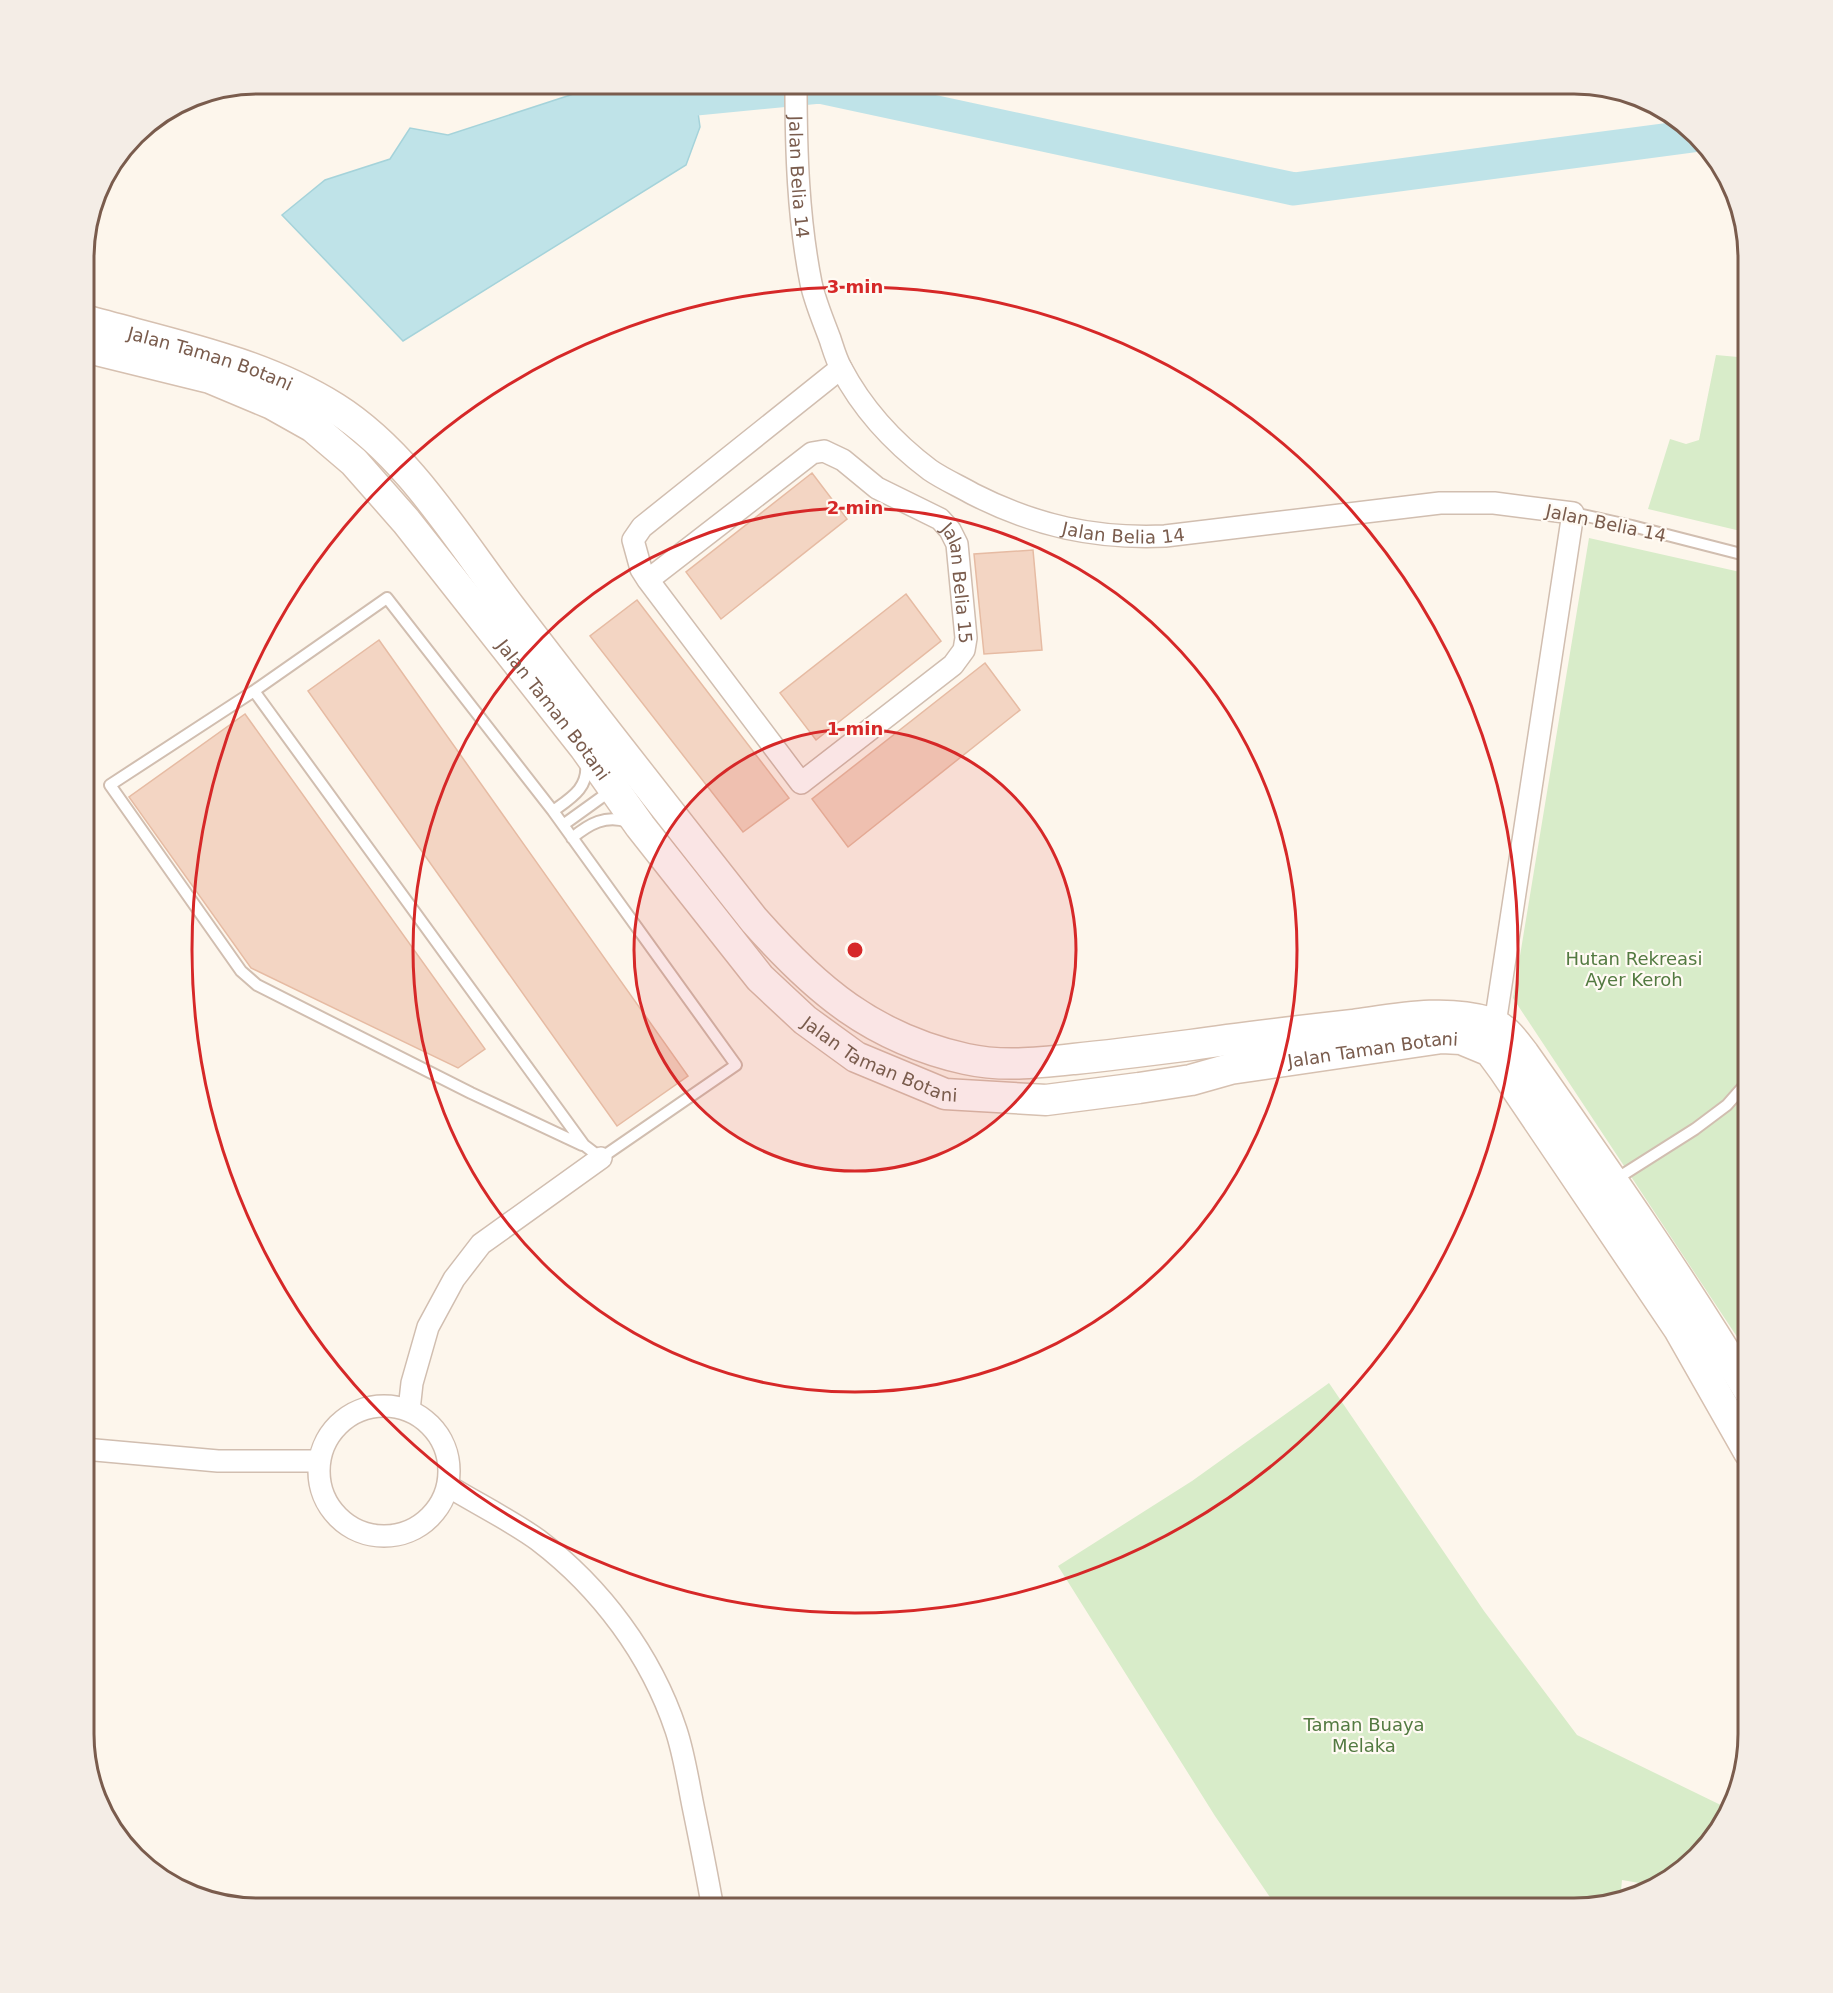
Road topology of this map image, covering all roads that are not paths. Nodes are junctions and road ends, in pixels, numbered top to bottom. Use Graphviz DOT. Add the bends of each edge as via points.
graph roads {
  1 [pos="796,95"];
  2 [pos="95,323"];
  3 [pos="95,350"];
  4 [pos="841,368"];
  5 [pos="1573,513"];
  6 [pos="1738,553"];
  7 [pos="648,580"];
  8 [pos="254,691"];
  9 [pos="595,740"];
  10 [pos="613,789"];
  11 [pos="553,810"];
  12 [pos="563,825"];
  13 [pos="640,826"];
  14 [pos="572,838"];
  15 [pos="1493,1038"];
  16 [pos="1738,1092"];
  17 [pos="584,1145"];
  18 [pos="601,1158"];
  19 [pos="1601,1187"];
  20 [pos="1738,1373"];
  21 [pos="409,1410"];
  22 [pos="1738,1433"];
  23 [pos="95,1450"];
  24 [pos="319,1461"];
  25 [pos="448,1486"];
  26 [pos="711,1898"];
  1 -- 4 [label="street, Jalan Belia 14" via="796,141 811,284"];
  2 -- 9 [label="street, Jalan Taman Botani" via="242,364 308,392 362,428 419,487"];
  3 -- 9 [label="street, Jalan Taman Botani" via="210,378 272,404 313,427 354,462"];
  4 -- 5 [label="street, Jalan Belia 14" via="870,414 931,471 990,502 1058,527 1094,534 1165,536 1440,503 1494,503"];
  4 -- 7 [label="street, Jalan Belia 15" via="642,527 633,540 640,569"];
  5 -- 6 [label="lane, Jalan Belia 14"];
  5 -- 15 [label="street"];
  7 -- 7 [label="street, Jalan Belia 15" via="801,783 953,664 964,650 957,544 950,530 940,519 877,488 843,460 824,451 812,453"];
  8 -- 11 [label="lane" via="387,598"];
  8 -- 17 [label="lane"];
  8 -- 17 [label="lane" via="110,786 241,970 257,985"];
  9 -- 10 [label="street" via="615,762"];
  9 -- 11 [label="lane" via="584,786"];
  9 -- 15 [label="street, Jalan Taman Botani" via="780,949 824,992 875,1026 917,1045 966,1059 1026,1064 1434,1015 1485,1021"];
  10 -- 12 [label="lane"];
  10 -- 13 [label="street, Jalan Taman Botani"];
  11 -- 12 [label="lane"];
  12 -- 14 [label="lane"];
  13 -- 14 [label="lane" via="609,819 595,822"];
  13 -- 15 [label="street, Jalan Taman Botani" via="760,978 805,1020 856,1057 945,1094 1046,1100 1442,1038"];
  14 -- 18 [label="lane" via="736,1065"];
  15 -- 19 [label="street, Jalan Taman Botani" via="1509,1034 1524,1054"];
  16 -- 19 [label="lane" via="1695,1129"];
  17 -- 18 [label="lane"];
  18 -- 21 [label="street" via="481,1244 454,1279 428,1327 412,1383"];
  19 -- 20 [label="street, Jalan Taman Botani" via="1701,1312"];
  19 -- 22 [label="street, Jalan Taman Botani"];
  21 -- 24 [label="street" via="370,1407 352,1414 336,1426"];
  21 -- 25 [label="street" via="438,1433 446,1450"];
  23 -- 24 [label="street" via="218,1461"];
  24 -- 25 [label="street" via="326,1500 337,1516 353,1529 372,1535 392,1536 411,1531 428,1520 441,1504"];
  25 -- 26 [label="street" via="537,1539 580,1576 618,1619 660,1691 676,1730"];
}
